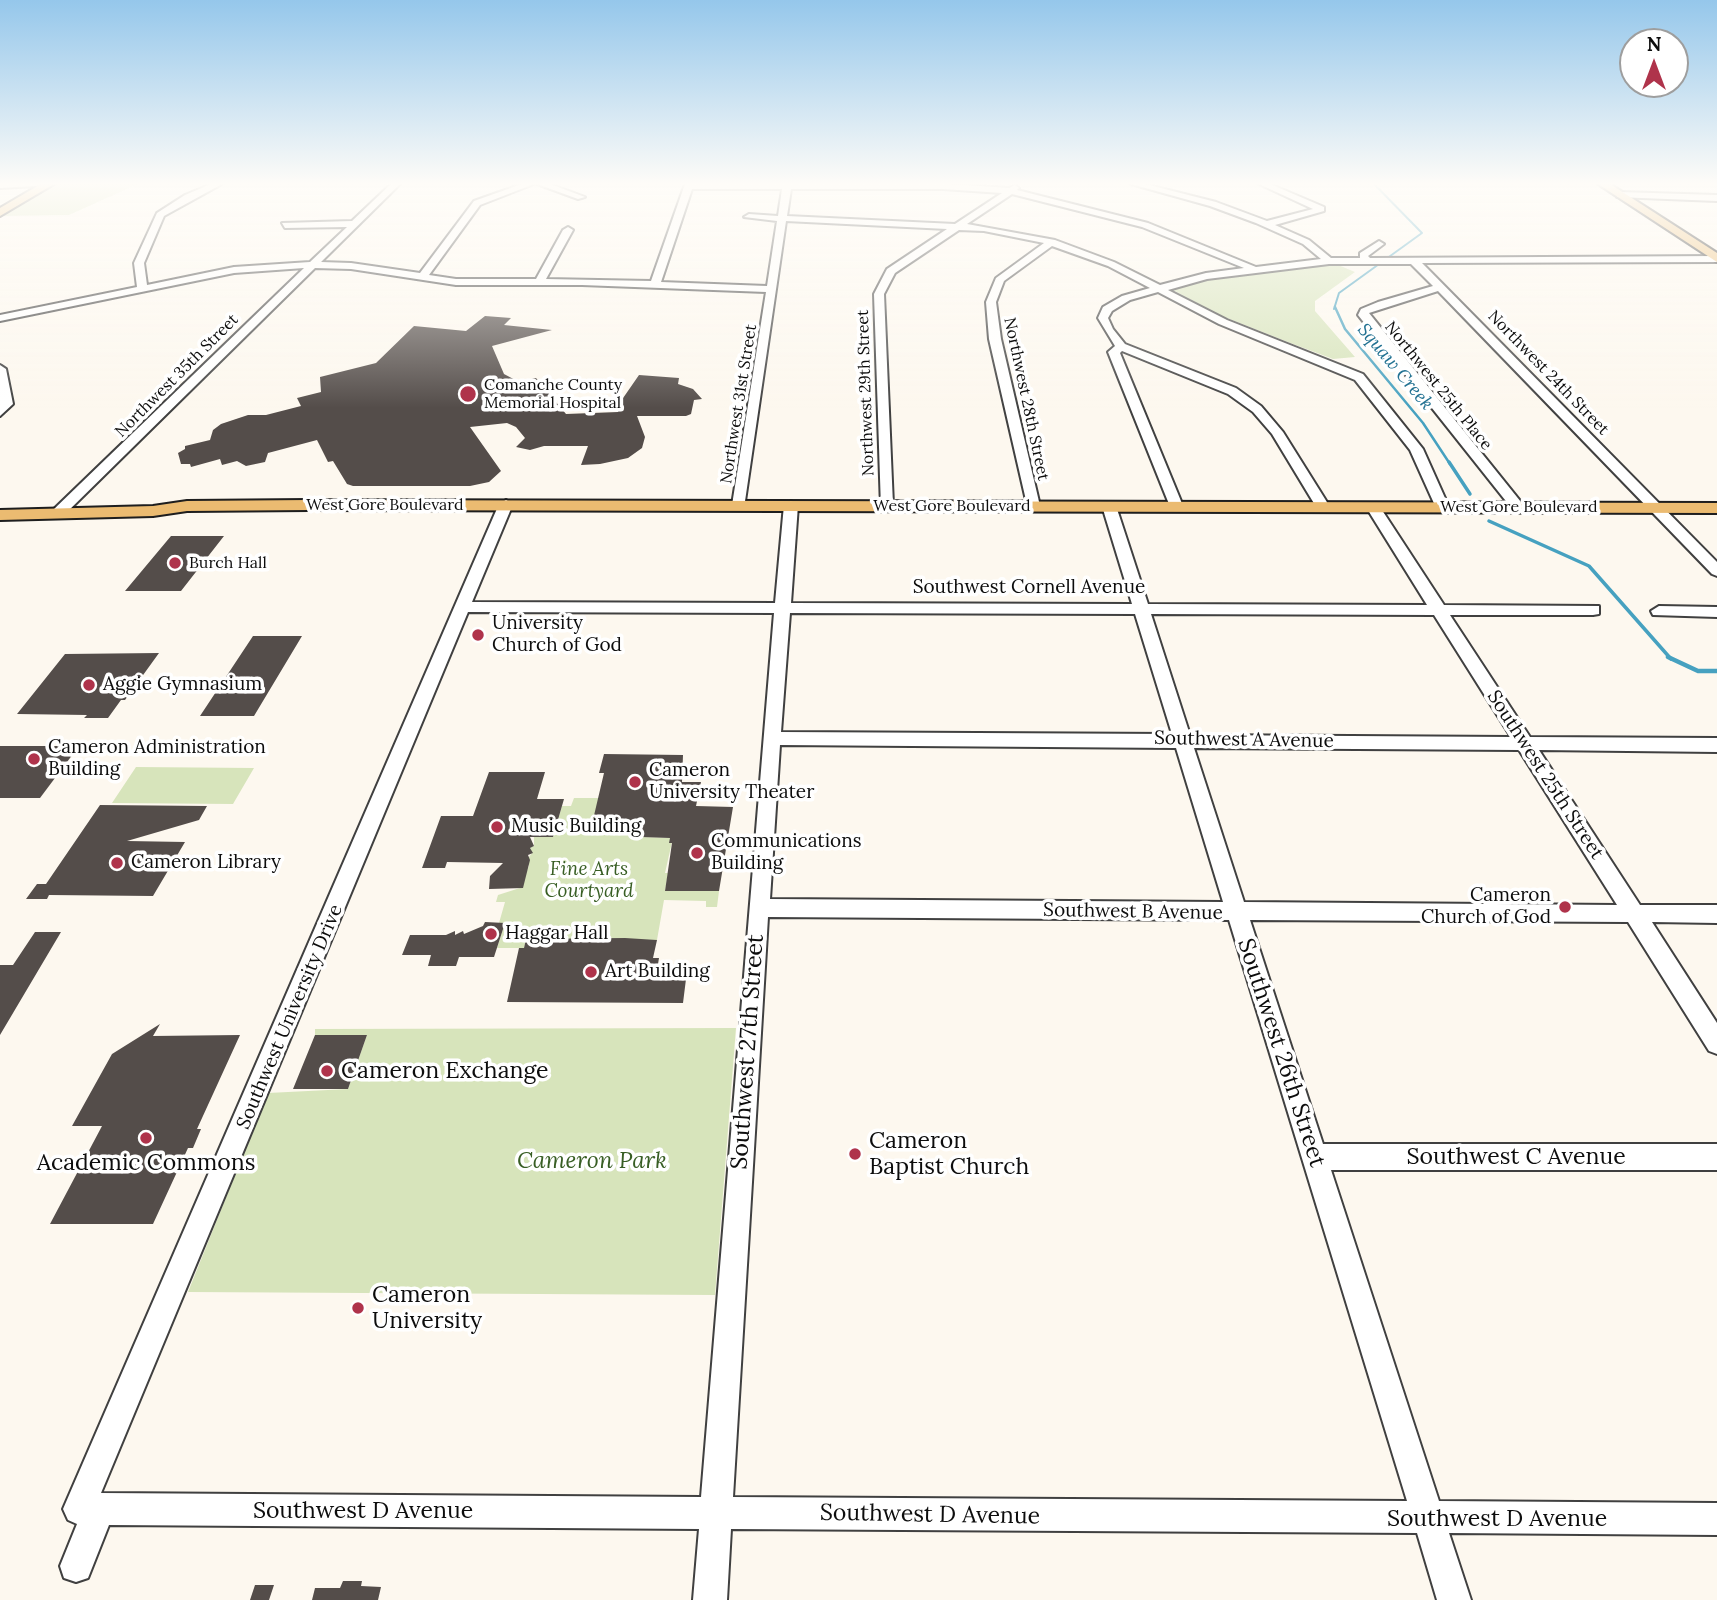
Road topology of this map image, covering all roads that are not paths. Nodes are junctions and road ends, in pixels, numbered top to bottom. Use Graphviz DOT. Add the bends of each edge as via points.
graph roads {
  1 [pos="141,259"];
  2 [pos="318,259"];
  3 [pos="436,259"];
  4 [pos="552,259"];
  5 [pos="664,259"];
  6 [pos="775,259"];
  7 [pos="910,259"];
  8 [pos="1029,259"];
  9 [pos="1097,259"];
  10 [pos="1230,259"];
  11 [pos="1326,259"];
  12 [pos="1368,259"];
  13 [pos="1650,259"];
  14 [pos="1329,261"];
  15 [pos="1371,261"];
  16 [pos="1414,261"];
  17 [pos="312,265"];
  18 [pos="1253,268"];
  19 [pos="422,277"];
  20 [pos="539,282"];
  21 [pos="655,286"];
  22 [pos="1440,287"];
  23 [pos="772,289"];
  24 [pos="1157,289"];
  25 [pos="142,290"];
  26 [pos="0,318"];
  27 [pos="1121,346"];
  28 [pos="0,369"];
  29 [pos="0,412"];
  30 [pos="0,502"];
  31 [pos="506,505"];
  32 [pos="739,505"];
  33 [pos="791,505"];
  34 [pos="886,505"];
  35 [pos="1033,506"];
  36 [pos="1109,506"];
  37 [pos="1176,506"];
  38 [pos="1323,507"];
  39 [pos="1373,507"];
  40 [pos="1442,507"];
  41 [pos="1518,507"];
  42 [pos="64,508"];
  43 [pos="1658,508"];
  44 [pos="1717,508"];
  45 [pos="0,515"];
  46 [pos="1717,571"];
  47 [pos="464,607"];
  48 [pos="782,608"];
  49 [pos="1142,609"];
  50 [pos="1439,609"];
  51 [pos="1593,610"];
  52 [pos="1658,611"];
  53 [pos="1717,612"];
  54 [pos="771,738"];
  55 [pos="1183,740"];
  56 [pos="1525,743"];
  57 [pos="1717,745"];
  58 [pos="758,908"];
  59 [pos="1237,913"];
  60 [pos="1634,914"];
  61 [pos="1717,914"];
  62 [pos="1717,1043"];
  63 [pos="1314,1157"];
  64 [pos="1717,1157"];
  65 [pos="99,1509"];
  66 [pos="716,1513"];
  67 [pos="1429,1519"];
  68 [pos="1717,1519"];
  69 [pos="76,1566"];
  70 [pos="710,1600"];
  71 [pos="1454,1600"];
  1 -- 25 [label="street"];
  2 -- 17 [label="street, Northwest 35th Street"];
  3 -- 19 [label="street"];
  4 -- 20 [label="street"];
  5 -- 21 [label="street"];
  6 -- 23 [label="street, Northwest 31st Street"];
  7 -- 34 [label="street, Northwest 29th Street" via="891,271 879,294"];
  8 -- 35 [label="street, Northwest 28th Street" via="1000,280 991,302 995,339"];
  9 -- 24 [label="street"];
  10 -- 18 [label="street"];
  11 -- 14 [label="street"];
  12 -- 15 [label="street"];
  13 -- 16 [label="street"];
  14 -- 15 [label="street"];
  14 -- 18 [label="street"];
  15 -- 16 [label="street"];
  16 -- 22 [label="street, Northwest 24th Street"];
  17 -- 19 [label="street"];
  17 -- 25 [label="street" via="234,270"];
  17 -- 42 [label="street, Northwest 35th Street"];
  18 -- 24 [label="street"];
  19 -- 20 [label="street" via="456,282"];
  20 -- 21 [label="street"];
  21 -- 23 [label="street"];
  22 -- 41 [label="street, Northwest 25th Place" via="1382,304 1363,315"];
  22 -- 43 [label="street, Northwest 24th Street"];
  23 -- 32 [label="street, Northwest 31st Street"];
  24 -- 27 [label="street" via="1107,309 1103,318"];
  24 -- 40 [label="street" via="1223,322 1359,377 1416,449"];
  25 -- 26 [label="street"];
  27 -- 37 [label="street" via="1114,352"];
  27 -- 38 [label="street" via="1232,391 1257,409 1278,432"];
  28 -- 29 [label="street" via="7,404"];
  30 -- 42 [label="main road, West Gore Boulevard"];
  31 -- 32 [label="main road, West Gore Boulevard"];
  31 -- 42 [label="main road, West Gore Boulevard" via="187,506 153,511"];
  31 -- 47 [label="street, Southwest University Drive"];
  32 -- 33 [label="main road, West Gore Boulevard"];
  33 -- 34 [label="main road, West Gore Boulevard"];
  33 -- 48 [label="street, Southwest 27th Street"];
  34 -- 35 [label="main road, West Gore Boulevard"];
  35 -- 36 [label="main road, West Gore Boulevard"];
  36 -- 37 [label="main road, West Gore Boulevard"];
  36 -- 49 [label="street, Southwest 26th Street"];
  37 -- 38 [label="main road, West Gore Boulevard"];
  38 -- 39 [label="main road, West Gore Boulevard"];
  39 -- 40 [label="main road, West Gore Boulevard"];
  39 -- 50 [label="street, Southwest 25th Street"];
  40 -- 41 [label="main road, West Gore Boulevard"];
  41 -- 43 [label="main road, West Gore Boulevard"];
  42 -- 45 [label="main road, West Gore Boulevard"];
  43 -- 44 [label="main road, West Gore Boulevard"];
  43 -- 46 [label="street, Northwest 24th Street"];
  47 -- 48 [label="street, Southwest Cornell Avenue"];
  47 -- 65 [label="street, Southwest University Drive" via="79,1509"];
  48 -- 49 [label="street, Southwest Cornell Avenue"];
  48 -- 54 [label="street, Southwest 27th Street"];
  49 -- 50 [label="street, Southwest Cornell Avenue"];
  49 -- 55 [label="street, Southwest 26th Street"];
  50 -- 51 [label="street, Southwest Cornell Avenue"];
  50 -- 56 [label="street, Southwest 25th Street"];
  52 -- 53 [label="street"];
  54 -- 55 [label="street, Southwest A Avenue"];
  54 -- 58 [label="street, Southwest 27th Street"];
  55 -- 56 [label="street, Southwest A Avenue"];
  55 -- 59 [label="street, Southwest 26th Street"];
  56 -- 57 [label="street, Southwest A Avenue"];
  56 -- 60 [label="street, Southwest 25th Street"];
  58 -- 59 [label="street, Southwest B Avenue"];
  58 -- 66 [label="street, Southwest 27th Street"];
  59 -- 60 [label="street, Southwest B Avenue"];
  59 -- 63 [label="street, Southwest 26th Street"];
  60 -- 61 [label="street, Southwest B Avenue"];
  60 -- 62 [label="street, Southwest 25th Street"];
  63 -- 64 [label="street, Southwest C Avenue"];
  63 -- 67 [label="street, Southwest 26th Street"];
  65 -- 66 [label="street, Southwest D Avenue"];
  65 -- 69 [label="street"];
  66 -- 67 [label="street, Southwest D Avenue"];
  66 -- 70 [label="street, Southwest 27th Street"];
  67 -- 68 [label="street, Southwest D Avenue"];
  67 -- 71 [label="street, Southwest 26th Street"];
}
